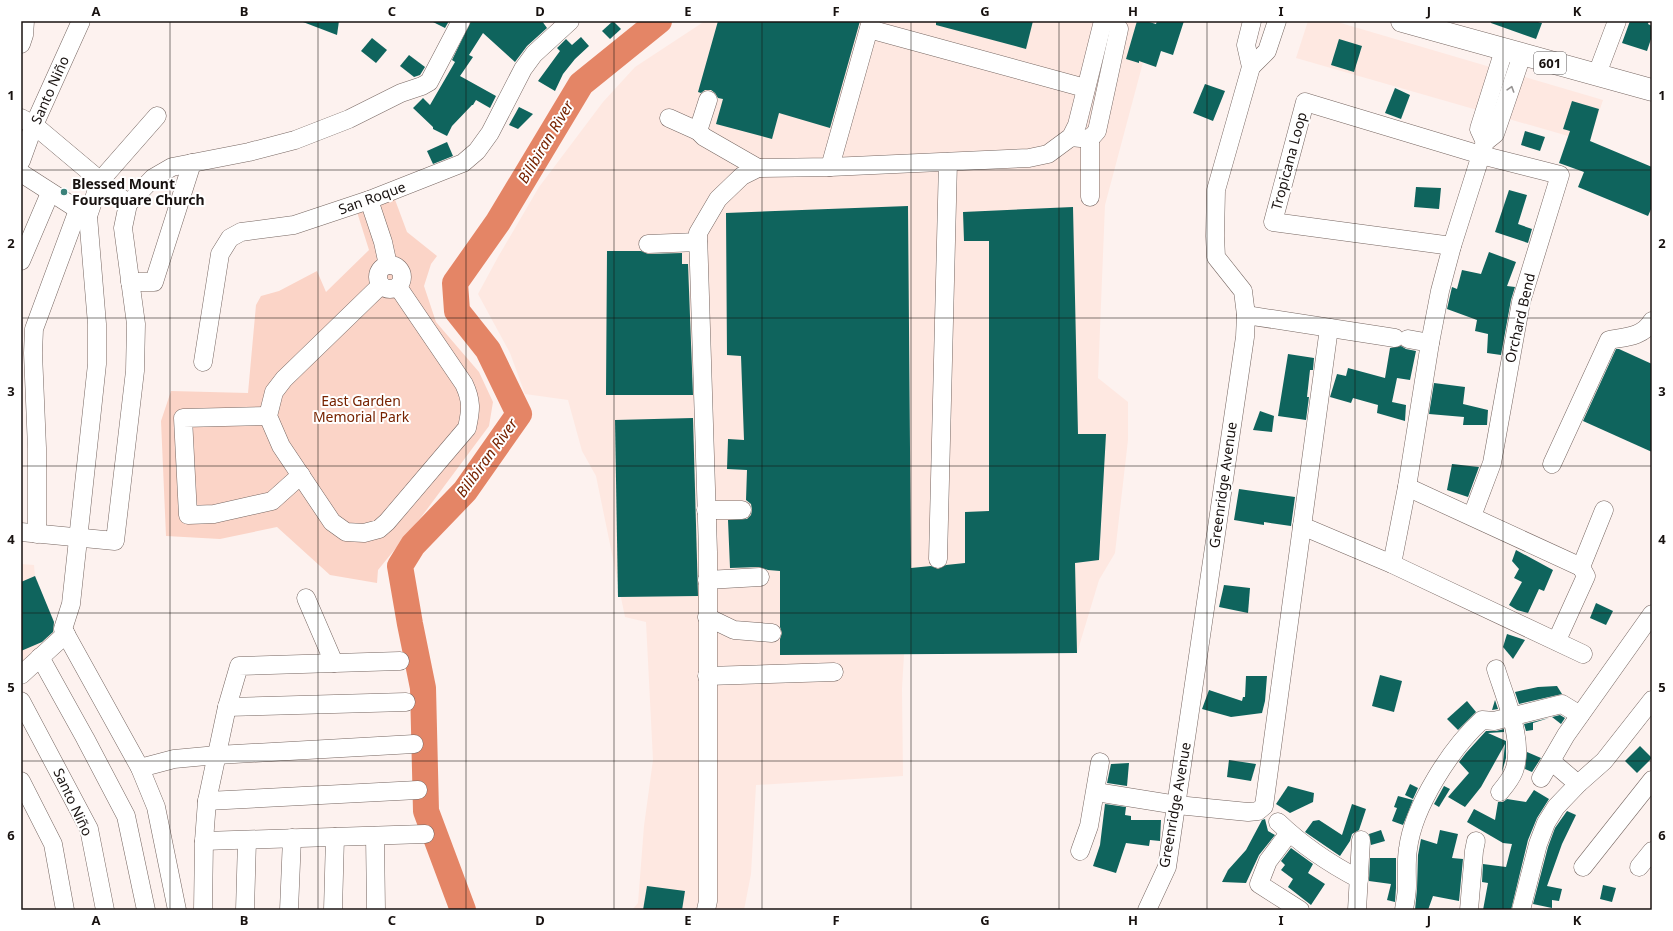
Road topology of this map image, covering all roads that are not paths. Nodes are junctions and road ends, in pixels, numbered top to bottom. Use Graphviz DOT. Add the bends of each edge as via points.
graph roads {
  1 [pos="25,21"];
  2 [pos="81,21"];
  3 [pos="461,21"];
  4 [pos="570,21"];
  5 [pos="1103,21"];
  6 [pos="1112,21"];
  7 [pos="1252,21"];
  8 [pos="1277,21"];
  9 [pos="1402,21"];
  10 [pos="1617,21"];
  11 [pos="870,25"];
  12 [pos="21,44"];
  13 [pos="1513,53"];
  14 [pos="1251,67"];
  15 [pos="1597,74"];
  16 [pos="1085,88"];
  17 [pos="1652,90"];
  18 [pos="708,100"];
  19 [pos="157,116"];
  20 [pos="669,118"];
  21 [pos="28,122"];
  22 [pos="698,131"];
  23 [pos="1071,137"];
  24 [pos="1090,139"];
  25 [pos="1483,149"];
  26 [pos="21,161"];
  27 [pos="948,162"];
  28 [pos="192,163"];
  29 [pos="830,167"];
  30 [pos="758,168"];
  31 [pos="21,173"];
  32 [pos="100,181"];
  33 [pos="50,193"];
  34 [pos="1090,197"];
  35 [pos="369,200"];
  36 [pos="128,204"];
  37 [pos="83,213"];
  38 [pos="698,242"];
  39 [pos="648,244"];
  40 [pos="1452,246"];
  41 [pos="21,261"];
  42 [pos="130,282"];
  43 [pos="389,286"];
  44 [pos="1246,315"];
  45 [pos="1652,321"];
  46 [pos="1330,328"];
  47 [pos="1430,343"];
  48 [pos="203,362"];
  49 [pos="268,416"];
  50 [pos="1552,464"];
  51 [pos="301,475"];
  52 [pos="1407,487"];
  53 [pos="706,510"];
  54 [pos="742,510"];
  55 [pos="1604,510"];
  56 [pos="1472,516"];
  57 [pos="1302,526"];
  58 [pos="29,533"];
  59 [pos="78,536"];
  60 [pos="938,559"];
  61 [pos="1392,564"];
  62 [pos="1581,567"];
  63 [pos="760,577"];
  64 [pos="707,580"];
  65 [pos="306,598"];
  66 [pos="1652,614"];
  67 [pos="708,617"];
  68 [pos="772,632"];
  69 [pos="66,634"];
  70 [pos="1557,640"];
  71 [pos="1583,654"];
  72 [pos="40,658"];
  73 [pos="400,661"];
  74 [pos="334,663"];
  75 [pos="1496,669"];
  76 [pos="834,672"];
  77 [pos="21,675"];
  78 [pos="707,676"];
  79 [pos="21,700"];
  80 [pos="1652,700"];
  81 [pos="406,702"];
  82 [pos="227,707"];
  83 [pos="1580,715"];
  84 [pos="1511,716"];
  85 [pos="414,744"];
  86 [pos="217,755"];
  87 [pos="1551,761"];
  88 [pos="1100,762"];
  89 [pos="140,768"];
  90 [pos="1541,778"];
  91 [pos="1652,780"];
  92 [pos="21,781"];
  93 [pos="1578,784"];
  94 [pos="418,790"];
  95 [pos="1096,792"];
  96 [pos="1500,792"];
  97 [pos="207,801"];
  98 [pos="1177,805"];
  99 [pos="425,834"];
  100 [pos="375,836"];
  101 [pos="335,837"];
  102 [pos="292,838"];
  103 [pos="248,840"];
  104 [pos="1361,840"];
  105 [pos="204,841"];
  106 [pos="1476,841"];
  107 [pos="1080,851"];
  108 [pos="1652,851"];
  109 [pos="1583,867"];
  110 [pos="1639,867"];
  111 [pos="1359,879"];
  112 [pos="65,910"];
  113 [pos="105,910"];
  114 [pos="146,910"];
  115 [pos="177,910"];
  116 [pos="203,910"];
  117 [pos="245,910"];
  118 [pos="289,910"];
  119 [pos="333,910"];
  120 [pos="376,910"];
  121 [pos="706,910"];
  122 [pos="1148,910"];
  123 [pos="1300,910"];
  124 [pos="1357,910"];
  125 [pos="1404,910"];
  126 [pos="1469,910"];
  127 [pos="1520,910"];
  1 -- 12 [label="street"];
  2 -- 21 [label="street, Santo Niño"];
  3 -- 28 [label="street" via="429,82 422,86 401,93 349,119 294,140"];
  4 -- 35 [label="street, San Roque" via="542,45 523,69 490,133 477,151 463,163"];
  5 -- 16 [label="street"];
  6 -- 24 [label="street" via="1119,29 1097,131"];
  7 -- 14 [label="street, Greenridge Avenue" via="1246,45"];
  8 -- 14 [label="street, Greenridge Avenue" via="1267,51"];
  9 -- 13 [label="main road, 601"];
  10 -- 15 [label="street"];
  11 -- 16 [label="street"];
  11 -- 29 [label="street"];
  13 -- 15 [label="main road, 601"];
  13 -- 25 [label="street" via="1479,129"];
  14 -- 44 [label="street, Greenridge Avenue" via="1216,190 1214,236 1216,257 1243,291"];
  15 -- 17 [label="main road, 601"];
  16 -- 23 [label="street"];
  18 -- 22 [label="street"];
  19 -- 32 [label="street"];
  20 -- 22 [label="street"];
  21 -- 26 [label="street, Santo Niño"];
  21 -- 32 [label="street"];
  22 -- 30 [label="street"];
  23 -- 24 [label="street"];
  23 -- 27 [label="street" via="1048,154 1029,158"];
  24 -- 34 [label="street"];
  25 -- 40 [label="street"];
  25 -- 40 [label="street, Tropicana Loop" via="1305,102 1273,222"];
  25 -- 56 [label="street, Orchard Bend" via="1560,175 1521,302 1492,463"];
  27 -- 29 [label="street"];
  27 -- 60 [label="street"];
  28 -- 36 [label="street" via="172,167 153,178"];
  28 -- 42 [label="street" via="154,282"];
  29 -- 30 [label="street"];
  30 -- 38 [label="street" via="742,176 718,199 698,233"];
  31 -- 33 [label="street"];
  32 -- 36 [label="street"];
  32 -- 37 [label="street"];
  33 -- 37 [label="street"];
  33 -- 41 [label="street"];
  35 -- 43 [label="street" via="388,265 381,269 378,277"];
  35 -- 48 [label="street, San Roque" via="294,225 241,232 230,238 220,254"];
  36 -- 42 [label="street" via="124,228"];
  37 -- 58 [label="street" via="34,329 32,353 37,448"];
  37 -- 59 [label="street" via="97,324 97,364"];
  38 -- 39 [label="street"];
  38 -- 53 [label="street"];
  40 -- 47 [label="street"];
  42 -- 59 [label="street" via="136,324 135,371 115,540"];
  43 -- 49 [label="street" via="284,379 274,392"];
  43 -- 51 [label="street" via="464,384 471,404 467,428 379,529 364,533 346,532 332,522"];
  44 -- 46 [label="street"];
  44 -- 98 [label="street, Greenridge Avenue" via="1245,337"];
  45 -- 50 [label="street" via="1640,334 1609,340"];
  46 -- 47 [label="street"];
  46 -- 57 [label="street"];
  47 -- 52 [label="street"];
  49 -- 51 [label="street" via="281,446"];
  49 -- 51 [label="street" via="183,418 188,515 214,514 272,501"];
  52 -- 56 [label="street"];
  52 -- 61 [label="street"];
  53 -- 54 [label="street"];
  53 -- 64 [label="street"];
  55 -- 62 [label="street"];
  56 -- 62 [label="street"];
  57 -- 61 [label="street"];
  57 -- 98 [label="street" via="1264,806 1258,811 1248,812"];
  58 -- 59 [label="street"];
  59 -- 69 [label="street" via="71,604 63,629"];
  61 -- 70 [label="street"];
  62 -- 70 [label="street" via="1586,576"];
  63 -- 64 [label="street"];
  64 -- 67 [label="street"];
  65 -- 74 [label="street"];
  66 -- 83 [label="street"];
  67 -- 68 [label="street" via="734,630"];
  67 -- 78 [label="street"];
  69 -- 72 [label="street"];
  69 -- 89 [label="street"];
  70 -- 71 [label="street"];
  72 -- 77 [label="street"];
  72 -- 114 [label="street" via="126,816"];
  73 -- 74 [label="street"];
  74 -- 82 [label="street" via="239,666"];
  75 -- 84 [label="street"];
  76 -- 78 [label="street"];
  78 -- 121 [label="street"];
  79 -- 113 [label="street, Santo Niño" via="89,829"];
  80 -- 93 [label="street" via="1604,761"];
  81 -- 82 [label="street"];
  82 -- 86 [label="street"];
  83 -- 84 [label="street" via="1562,704"];
  83 -- 87 [label="street"];
  84 -- 96 [label="street" via="1518,755 1514,772"];
  84 -- 125 [label="street" via="1494,721 1482,720 1445,762 1414,823 1408,849"];
  85 -- 86 [label="street"];
  86 -- 89 [label="street" via="174,759"];
  86 -- 97 [label="street"];
  87 -- 90 [label="street"];
  87 -- 93 [label="street"];
  88 -- 95 [label="street"];
  89 -- 115 [label="street" via="156,807"];
  91 -- 109 [label="street"];
  92 -- 112 [label="street" via="53,844"];
  93 -- 127 [label="street" via="1556,807 1546,823"];
  94 -- 97 [label="street"];
  95 -- 98 [label="street"];
  95 -- 107 [label="street" via="1089,826"];
  97 -- 105 [label="street"];
  98 -- 122 [label="street, Greenridge Avenue" via="1166,867"];
  99 -- 100 [label="street"];
  100 -- 101 [label="street"];
  100 -- 120 [label="street"];
  101 -- 102 [label="street"];
  101 -- 119 [label="street"];
  102 -- 103 [label="street"];
  102 -- 118 [label="street"];
  103 -- 105 [label="street"];
  103 -- 117 [label="street"];
  104 -- 111 [label="street"];
  105 -- 116 [label="street"];
  106 -- 126 [label="street"];
  108 -- 110 [label="street"];
  111 -- 123 [label="street" via="1340,869 1284,828 1259,884"];
  111 -- 124 [label="street"];
}
